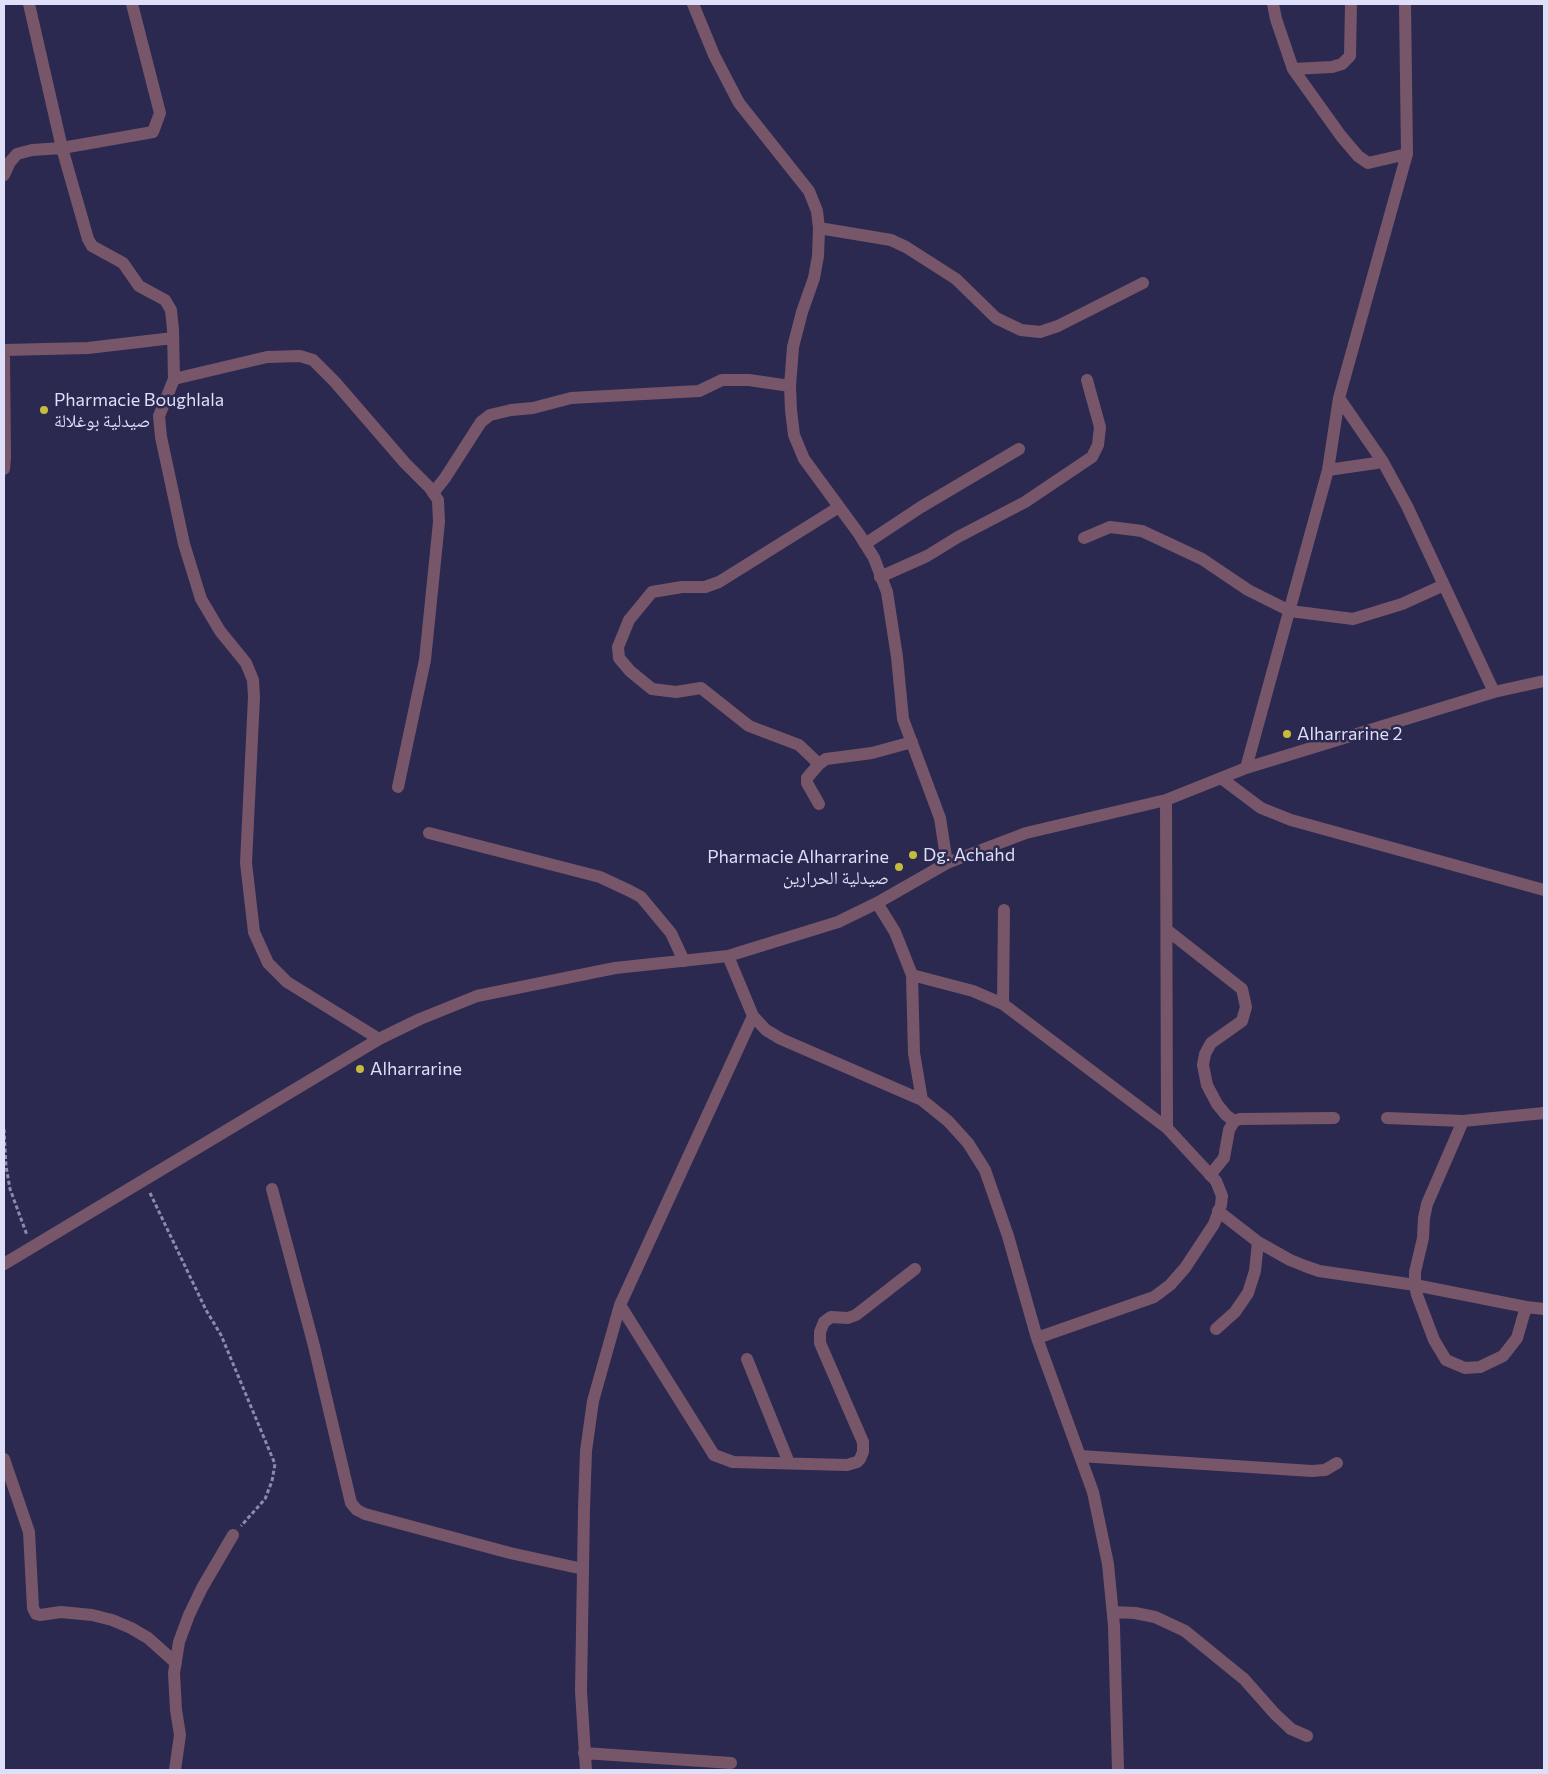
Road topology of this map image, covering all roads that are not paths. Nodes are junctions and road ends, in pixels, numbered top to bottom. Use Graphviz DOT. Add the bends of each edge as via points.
graph roads {
  1 [pos="29,4"];
  2 [pos="132,4"];
  3 [pos="692,4"];
  4 [pos="1273,4"];
  5 [pos="1351,4"];
  6 [pos="1404,4"];
  7 [pos="1293,69"];
  8 [pos="62,148"];
  9 [pos="1408,154"];
  10 [pos="4,175"];
  11 [pos="819,228"];
  12 [pos="1143,283"];
  13 [pos="173,338"];
  14 [pos="4,350"];
  15 [pos="4,358"];
  16 [pos="174,379"];
  17 [pos="1087,380"];
  18 [pos="790,386"];
  19 [pos="1338,398"];
  20 [pos="1019,449"];
  21 [pos="1383,462"];
  22 [pos="4,470"];
  23 [pos="1328,470"];
  24 [pos="433,493"];
  25 [pos="839,507"];
  26 [pos="1084,538"];
  27 [pos="865,544"];
  28 [pos="880,577"];
  29 [pos="1444,585"];
  30 [pos="1290,611"];
  31 [pos="1544,681"];
  32 [pos="1494,692"];
  33 [pos="912,742"];
  34 [pos="819,764"];
  35 [pos="1246,768"];
  36 [pos="1221,778"];
  37 [pos="398,787"];
  38 [pos="1166,800"];
  39 [pos="819,804"];
  40 [pos="429,833"];
  41 [pos="947,863"];
  42 [pos="1544,890"];
  43 [pos="876,904"];
  44 [pos="1004,910"];
  45 [pos="1167,930"];
  46 [pos="728,956"];
  47 [pos="684,961"];
  48 [pos="912,974"];
  49 [pos="1003,1004"];
  50 [pos="754,1016"];
  51 [pos="379,1039"];
  52 [pos="922,1100"];
  53 [pos="1544,1113"];
  54 [pos="1334,1118"];
  55 [pos="1387,1118"];
  56 [pos="1234,1121"];
  57 [pos="1463,1121"];
  58 [pos="1167,1128"];
  59 [pos="1210,1175"];
  60 [pos="272,1189"];
  61 [pos="1218,1212"];
  62 [pos="1258,1242"];
  63 [pos="4,1264"];
  64 [pos="915,1269"];
  65 [pos="1415,1285"];
  66 [pos="620,1305"];
  67 [pos="1526,1307"];
  68 [pos="1544,1309"];
  69 [pos="1216,1329"];
  70 [pos="1036,1338"];
  71 [pos="747,1359"];
  72 [pos="1080,1456"];
  73 [pos="4,1459"];
  74 [pos="789,1463"];
  75 [pos="1337,1464"];
  76 [pos="233,1535"];
  77 [pos="583,1569"];
  78 [pos="1113,1612"];
  79 [pos="176,1663"];
  80 [pos="1307,1736"];
  81 [pos="584,1753"];
  82 [pos="731,1763"];
  83 [pos="175,1770"];
  84 [pos="586,1770"];
  85 [pos="1118,1770"];
  1 -- 8 [label="street"];
  2 -- 8 [label="street" via="160,113 153,132"];
  3 -- 11 [label="street" via="739,103 809,191 817,211"];
  4 -- 7 [label="street"];
  5 -- 7 [label="street" via="1350,56 1342,64 1332,67"];
  6 -- 9 [label="street"];
  7 -- 9 [label="street" via="1341,136 1363,160 1368,163"];
  8 -- 10 [label="street" via="17,154"];
  8 -- 13 [label="street" via="92,246 123,263 139,286 165,300 171,310"];
  9 -- 19 [label="street"];
  11 -- 12 [label="street" via="891,240 906,247 956,279 996,318 1022,330 1040,332 1058,326"];
  11 -- 18 [label="street" via="814,278 793,347"];
  13 -- 14 [label="street" via="88,348"];
  13 -- 16 [label="street"];
  15 -- 22 [label="street"];
  16 -- 24 [label="street" via="266,358 300,356 313,360"];
  16 -- 51 [label="street" via="159,416 184,544 201,599 220,631 246,663 252,680 254,697 246,863 254,932 268,962 287,982"];
  17 -- 28 [label="street" via="1100,427 1098,445 1092,457 1025,502"];
  18 -- 24 [label="street" via="722,380 699,391 571,398 490,415"];
  18 -- 25 [label="street" via="794,435 804,458"];
  19 -- 21 [label="street"];
  19 -- 23 [label="street"];
  20 -- 27 [label="street"];
  21 -- 23 [label="street"];
  21 -- 29 [label="street"];
  23 -- 30 [label="street"];
  24 -- 37 [label="street" via="438,500 439,522 426,660"];
  25 -- 27 [label="street"];
  25 -- 34 [label="street" via="719,582 652,592 629,620 618,647 619,658 630,672 652,689 676,692 701,688 749,726 799,745"];
  26 -- 30 [label="street" via="1110,527 1142,531 1202,559 1248,590"];
  27 -- 28 [label="street"];
  28 -- 33 [label="street" via="892,614 903,719"];
  29 -- 30 [label="street" via="1402,604 1353,619"];
  29 -- 32 [label="street"];
  30 -- 35 [label="street"];
  31 -- 32 [label="street"];
  32 -- 35 [label="street"];
  33 -- 34 [label="street" via="872,753 826,759"];
  33 -- 41 [label="street" via="940,818"];
  34 -- 39 [label="street" via="807,778"];
  35 -- 36 [label="street"];
  36 -- 38 [label="street"];
  36 -- 42 [label="street" via="1261,808 1291,820"];
  38 -- 41 [label="street" via="1026,833"];
  38 -- 45 [label="street"];
  40 -- 47 [label="street" via="600,877 630,891 641,897 671,934"];
  41 -- 43 [label="street"];
  43 -- 46 [label="street" via="838,922"];
  43 -- 48 [label="street" via="895,932"];
  44 -- 49 [label="street"];
  45 -- 56 [label="street" via="1242,989 1246,1007 1242,1021 1211,1042 1203,1065 1207,1085 1217,1104"];
  45 -- 58 [label="street"];
  46 -- 47 [label="street"];
  46 -- 50 [label="street"];
  47 -- 51 [label="street" via="614,968 477,996"];
  48 -- 49 [label="street" via="973,991"];
  48 -- 52 [label="street" via="914,1053"];
  49 -- 58 [label="street"];
  50 -- 52 [label="street" via="766,1030 781,1039"];
  50 -- 66 [label="street"];
  51 -- 63 [label="street"];
  52 -- 70 [label="street" via="968,1143 985,1170 1008,1236"];
  53 -- 57 [label="street"];
  54 -- 56 [label="street"];
  55 -- 57 [label="street"];
  56 -- 59 [label="street" via="1224,1158"];
  57 -- 65 [label="street" via="1427,1204"];
  58 -- 59 [label="street"];
  59 -- 61 [label="street" via="1222,1196"];
  60 -- 77 [label="street" via="351,1502 357,1510"];
  61 -- 62 [label="street"];
  61 -- 70 [label="street" via="1214,1224 1185,1268 1154,1297"];
  62 -- 65 [label="street" via="1290,1260 1319,1271"];
  62 -- 69 [label="street" via="1255,1271 1248,1293 1235,1312"];
  64 -- 74 [label="street" via="856,1315 831,1317 824,1322 820,1332 820,1343 863,1442 860,1459 848,1465"];
  65 -- 67 [label="street"];
  65 -- 67 [label="street" via="1434,1340 1446,1360 1465,1368 1480,1366 1503,1356 1517,1338"];
  66 -- 74 [label="street" via="714,1455 733,1462"];
  66 -- 77 [label="street" via="593,1401 586,1451"];
  67 -- 68 [label="street"];
  70 -- 72 [label="street"];
  71 -- 74 [label="street"];
  72 -- 75 [label="street" via="1312,1471 1325,1470"];
  72 -- 78 [label="street" via="1093,1492 1108,1564"];
  73 -- 79 [label="street" via="29,1532 36,1614 61,1612 112,1620 148,1638"];
  76 -- 79 [label="street" via="189,1615"];
  77 -- 81 [label="street" via="581,1691"];
  78 -- 80 [label="street" via="1155,1617 1185,1631 1244,1678 1291,1729"];
  78 -- 85 [label="street"];
  79 -- 83 [label="street" via="176,1710 180,1735"];
  81 -- 82 [label="street"];
  81 -- 84 [label="street"];
}
